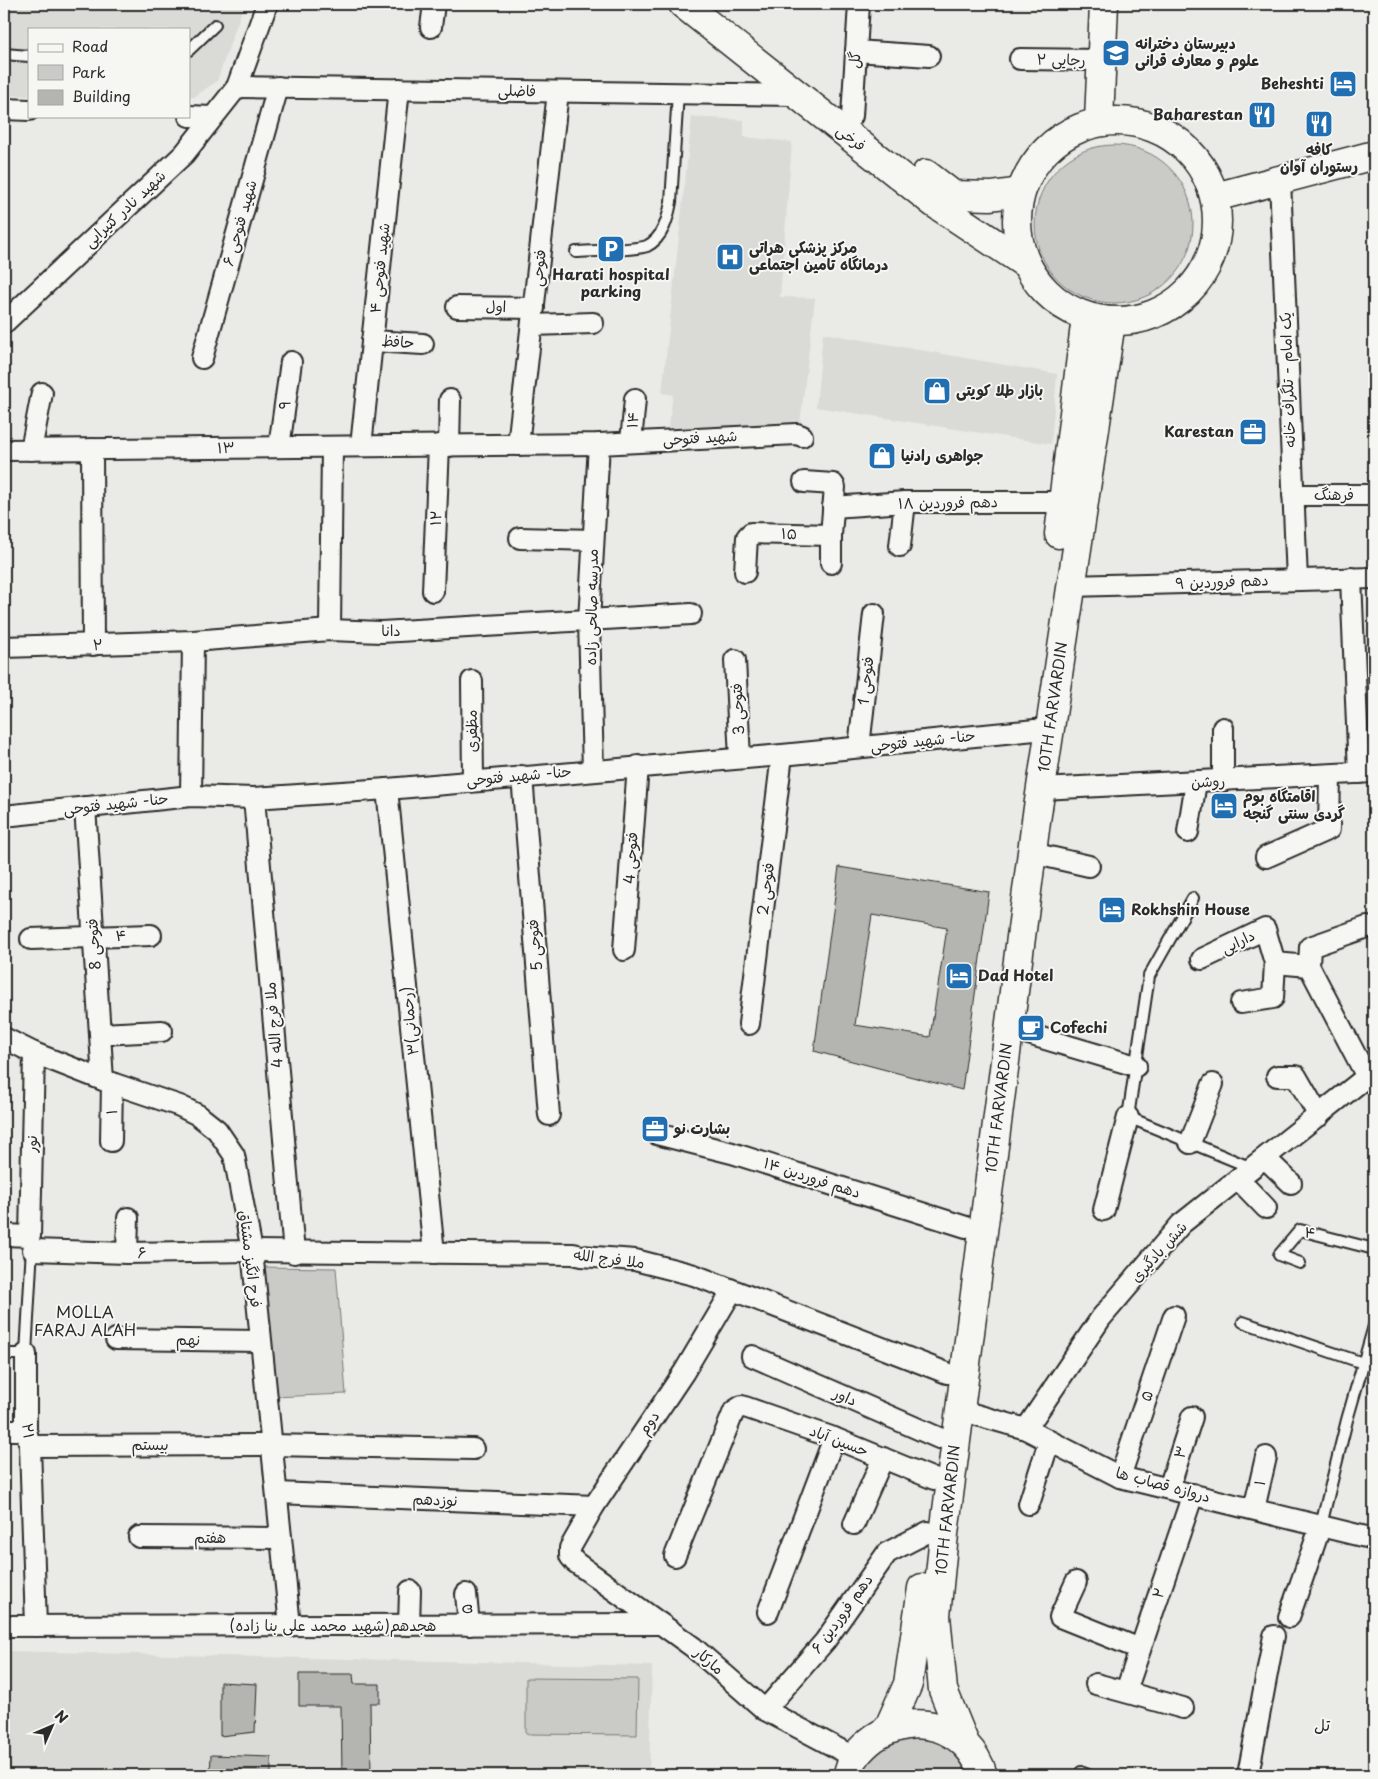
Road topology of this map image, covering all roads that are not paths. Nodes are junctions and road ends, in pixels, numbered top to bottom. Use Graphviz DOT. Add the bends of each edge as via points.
graph roads {
  1 [pos="267,4"];
  2 [pos="434,4"];
  3 [pos="683,4"];
  4 [pos="709,4"];
  5 [pos="859,4"];
  6 [pos="1104,4"];
  7 [pos="216,25"];
  8 [pos="431,27"];
  9 [pos="190,49"];
  10 [pos="856,51"];
  11 [pos="4,54"];
  12 [pos="28,56"];
  13 [pos="929,56"];
  14 [pos="1020,59"];
  15 [pos="1102,60"];
  16 [pos="237,87"];
  17 [pos="278,87"];
  18 [pos="399,89"];
  19 [pos="558,92"];
  20 [pos="678,94"];
  21 [pos="797,95"];
  22 [pos="4,109"];
  23 [pos="28,110"];
  24 [pos="190,116"];
  25 [pos="852,116"];
  26 [pos="212,117"];
  27 [pos="1099,121"];
  28 [pos="1374,155"];
  29 [pos="1280,180"];
  30 [pos="1020,192"];
  31 [pos="1215,197"];
  32 [pos="576,252"];
  33 [pos="1026,264"];
  34 [pos="457,306"];
  35 [pos="534,316"];
  36 [pos="1098,319"];
  37 [pos="4,323"];
  38 [pos="593,324"];
  39 [pos="372,341"];
  40 [pos="423,344"];
  41 [pos="202,358"];
  42 [pos="291,362"];
  43 [pos="42,392"];
  44 [pos="635,399"];
  45 [pos="450,400"];
  46 [pos="802,436"];
  47 [pos="631,442"];
  48 [pos="598,444"];
  49 [pos="444,445"];
  50 [pos="518,445"];
  51 [pos="360,446"];
  52 [pos="279,447"];
  53 [pos="332,447"];
  54 [pos="92,449"];
  55 [pos="4,450"];
  56 [pos="30,450"];
  57 [pos="804,482"];
  58 [pos="1293,495"];
  59 [pos="1374,495"];
  60 [pos="905,502"];
  61 [pos="1063,502"];
  62 [pos="833,507"];
  63 [pos="830,535"];
  64 [pos="520,538"];
  65 [pos="594,540"];
  66 [pos="900,546"];
  67 [pos="831,563"];
  68 [pos="745,572"];
  69 [pos="1351,578"];
  70 [pos="1374,578"];
  71 [pos="1297,580"];
  72 [pos="1070,586"];
  73 [pos="433,591"];
  74 [pos="691,614"];
  75 [pos="874,614"];
  76 [pos="589,621"];
  77 [pos="330,630"];
  78 [pos="193,641"];
  79 [pos="93,645"];
  80 [pos="4,647"];
  81 [pos="735,660"];
  82 [pos="472,681"];
  83 [pos="1222,728"];
  84 [pos="1035,730"];
  85 [pos="859,747"];
  86 [pos="782,755"];
  87 [pos="740,758"];
  88 [pos="638,766"];
  89 [pos="592,770"];
  90 [pos="1366,773"];
  91 [pos="1330,775"];
  92 [pos="522,776"];
  93 [pos="473,780"];
  94 [pos="1224,781"];
  95 [pos="1196,782"];
  96 [pos="386,789"];
  97 [pos="1041,789"];
  98 [pos="191,796"];
  99 [pos="254,798"];
  100 [pos="85,807"];
  101 [pos="4,816"];
  102 [pos="1188,832"];
  103 [pos="1032,853"];
  104 [pos="1266,857"];
  105 [pos="1089,866"];
  106 [pos="1193,898"];
  107 [pos="1367,927"];
  108 [pos="151,935"];
  109 [pos="93,936"];
  110 [pos="31,939"];
  111 [pos="624,950"];
  112 [pos="1202,959"];
  113 [pos="1276,962"];
  114 [pos="1309,966"];
  115 [pos="1241,1003"];
  116 [pos="749,1024"];
  117 [pos="1008,1028"];
  118 [pos="162,1031"];
  119 [pos="100,1034"];
  120 [pos="4,1038"];
  121 [pos="34,1053"];
  122 [pos="1136,1066"];
  123 [pos="1371,1074"];
  124 [pos="1277,1076"];
  125 [pos="108,1082"];
  126 [pos="1213,1084"];
  127 [pos="549,1116"];
  128 [pos="1319,1116"];
  129 [pos="1128,1117"];
  130 [pos="657,1134"];
  131 [pos="111,1141"];
  132 [pos="1190,1143"];
  133 [pos="1252,1169"];
  134 [pos="1291,1183"];
  135 [pos="1266,1208"];
  136 [pos="1104,1210"];
  137 [pos="128,1218"];
  138 [pos="966,1227"];
  139 [pos="4,1235"];
  140 [pos="31,1243"];
  141 [pos="1374,1249"];
  142 [pos="252,1250"];
  143 [pos="294,1253"];
  144 [pos="434,1253"];
  145 [pos="127,1254"];
  146 [pos="1300,1264"];
  147 [pos="732,1291"];
  148 [pos="1174,1316"];
  149 [pos="1243,1322"];
  150 [pos="1374,1326"];
  151 [pos="116,1339"];
  152 [pos="260,1341"];
  153 [pos="4,1354"];
  154 [pos="26,1354"];
  155 [pos="752,1356"];
  156 [pos="1363,1363"];
  157 [pos="947,1373"];
  158 [pos="959,1410"];
  159 [pos="1192,1416"];
  160 [pos="1026,1429"];
  161 [pos="4,1430"];
  162 [pos="28,1438"];
  163 [pos="834,1438"];
  164 [pos="939,1438"];
  165 [pos="1049,1442"];
  166 [pos="271,1445"];
  167 [pos="473,1449"];
  168 [pos="1266,1457"];
  169 [pos="884,1458"];
  170 [pos="1120,1477"];
  171 [pos="934,1479"];
  172 [pos="1169,1488"];
  173 [pos="277,1493"];
  174 [pos="1192,1494"];
  175 [pos="1029,1504"];
  176 [pos="594,1506"];
  177 [pos="1254,1509"];
  178 [pos="854,1524"];
  179 [pos="1321,1525"];
  180 [pos="928,1532"];
  181 [pos="139,1537"];
  182 [pos="281,1538"];
  183 [pos="1374,1539"];
  184 [pos="570,1556"];
  185 [pos="675,1556"];
  186 [pos="1076,1582"];
  187 [pos="410,1591"];
  188 [pos="466,1594"];
  189 [pos="768,1612"];
  190 [pos="1289,1617"];
  191 [pos="662,1624"];
  192 [pos="469,1625"];
  193 [pos="4,1626"];
  194 [pos="36,1626"];
  195 [pos="290,1626"];
  196 [pos="409,1626"];
  197 [pos="1274,1636"];
  198 [pos="1140,1649"];
  199 [pos="1096,1684"];
  200 [pos="1126,1692"];
  201 [pos="1183,1708"];
  202 [pos="765,1710"];
  203 [pos="888,1729"];
  204 [pos="966,1744"];
  205 [pos="851,1766"];
  206 [pos="983,1775"];
  207 [pos="1080,1775"];
  208 [pos="1088,1775"];
  209 [pos="1248,1775"];
  1 -- 16 [label="street, شهید نادر کتیرایی"];
  2 -- 8 [label="street"];
  3 -- 21 [label="main road, فرخی"];
  4 -- 25 [label="main road, فرخی"];
  5 -- 10 [label="street, گل"];
  6 -- 15 [label="main road"];
  7 -- 9 [label="lane"];
  10 -- 13 [label="street"];
  10 -- 25 [label="street, گل"];
  11 -- 12 [label="lane"];
  14 -- 15 [label="street, رجایی ۲"];
  15 -- 27 [label="main road"];
  16 -- 17 [label="street, فاضلی"];
  16 -- 26 [label="street, شهید نادر کتیرایی"];
  17 -- 18 [label="street, فاضلی"];
  17 -- 41 [label="street, شهید فتوحی ۶"];
  18 -- 19 [label="street, فاضلی"];
  18 -- 39 [label="street, شهید فتوحی ۴"];
  19 -- 20 [label="street, فاضلی"];
  19 -- 35 [label="street, فتوحی"];
  20 -- 21 [label="street, فاضلی"];
  20 -- 32 [label="lane" via="671,202 668,220 659,235 646,246"];
  21 -- 33 [label="main road, فرخی" via="934,203"];
  22 -- 23 [label="street"];
  24 -- 26 [label="street"];
  25 -- 30 [label="main road, فرخی" via="953,195 992,196"];
  26 -- 37 [label="street, شهید نادر کتیرایی" via="184,154"];
  27 -- 30 [label="main road" via="1072,130 1049,145 1031,167"];
  27 -- 31 [label="main road" via="1129,120 1159,129 1184,146 1204,169"];
  28 -- 29 [label="main road"];
  29 -- 31 [label="main road"];
  29 -- 58 [label="street, یک امام - تلگراف خانه"];
  30 -- 33 [label="main road" via="1016,217 1018,241"];
  31 -- 36 [label="main road" via="1218,228 1211,259 1195,286 1171,307 1142,319"];
  33 -- 36 [label="main road" via="1050,297 1067,309"];
  34 -- 35 [label="street, اول"];
  35 -- 38 [label="street, اول"];
  35 -- 50 [label="street, فتوحی"];
  36 -- 61 [label="main road, 10TH FARVARDIN"];
  36 -- 72 [label="main road, 10TH FARVARDIN"];
  39 -- 40 [label="street, حافظ"];
  39 -- 51 [label="street, شهید فتوحی ۴"];
  42 -- 52 [label="street, ۹"];
  43 -- 56 [label="street"];
  44 -- 47 [label="street, ۱۴"];
  45 -- 49 [label="street"];
  46 -- 47 [label="street, شهید فتوحی"];
  47 -- 48 [label="street, شهید فتوحی"];
  48 -- 50 [label="street, ۱۳"];
  48 -- 65 [label="street, مدرسه صالحی زاده"];
  49 -- 50 [label="street, ۱۳"];
  49 -- 51 [label="street, ۱۳"];
  49 -- 73 [label="street, ۱۲"];
  51 -- 53 [label="street, ۱۳"];
  52 -- 53 [label="street, ۱۳"];
  52 -- 54 [label="street, ۱۳"];
  53 -- 77 [label="street"];
  54 -- 56 [label="street, ۱۳"];
  54 -- 79 [label="street"];
  55 -- 56 [label="street, ۱۳"];
  57 -- 62 [label="street" via="832,484 835,487"];
  58 -- 59 [label="street, فرهنگ"];
  58 -- 71 [label="street, یک امام - تلگراف خانه"];
  60 -- 61 [label="street, دهم فروردین ۱۸"];
  60 -- 62 [label="street, دهم فروردین ۱۸"];
  60 -- 66 [label="street"];
  61 -- 84 [label="main road, 10TH FARVARDIN"];
  62 -- 63 [label="street"];
  63 -- 67 [label="street"];
  63 -- 68 [label="street, ۱۵" via="748,535"];
  64 -- 65 [label="street"];
  65 -- 76 [label="street, مدرسه صالحی زاده"];
  69 -- 70 [label="street, دهم فروردین ۹"];
  69 -- 71 [label="street, دهم فروردین ۹"];
  69 -- 90 [label="street"];
  71 -- 72 [label="street, دهم فروردین ۹"];
  72 -- 97 [label="main road, 10TH FARVARDIN"];
  74 -- 76 [label="street, دانا"];
  75 -- 85 [label="street, فتوحی 1"];
  76 -- 77 [label="street, دانا" via="381,632"];
  76 -- 89 [label="street, مدرسه صالحی زاده"];
  77 -- 78 [label="street, دانا"];
  78 -- 79 [label="street, ۲"];
  78 -- 98 [label="street"];
  79 -- 80 [label="street, ۲"];
  81 -- 87 [label="street, فتوحی 3"];
  82 -- 93 [label="street, مظفری"];
  83 -- 94 [label="street"];
  84 -- 85 [label="street, حنا- شهید فتوحی"];
  84 -- 138 [label="main road, 10TH FARVARDIN"];
  85 -- 86 [label="street, حنا- شهید فتوحی"];
  86 -- 87 [label="street, حنا- شهید فتوحی"];
  86 -- 116 [label="street, فتوحی 2"];
  87 -- 88 [label="street, حنا- شهید فتوحی"];
  88 -- 89 [label="street, حنا- شهید فتوحی"];
  88 -- 111 [label="street, فتوحی 4"];
  89 -- 92 [label="street, حنا- شهید فتوحی"];
  90 -- 91 [label="street, روشن"];
  91 -- 94 [label="street, روشن"];
  91 -- 104 [label="street" via="1329,829"];
  92 -- 93 [label="street, حنا- شهید فتوحی"];
  92 -- 127 [label="street, فتوحی 5"];
  93 -- 96 [label="street, حنا- شهید فتوحی"];
  94 -- 95 [label="street, روشن"];
  95 -- 97 [label="street, روشن"];
  95 -- 102 [label="street"];
  96 -- 99 [label="street, حنا- شهید فتوحی"];
  96 -- 144 [label="street, ۳(رحمانی)"];
  97 -- 103 [label="main road, 10TH FARVARDIN"];
  98 -- 99 [label="street, حنا- شهید فتوحی"];
  98 -- 100 [label="street, حنا- شهید فتوحی"];
  99 -- 143 [label="street, 4 ملا فرج الله"];
  100 -- 101 [label="street, حنا- شهید فتوحی"];
  100 -- 109 [label="street, فتوحی 8"];
  103 -- 105 [label="street"];
  103 -- 117 [label="main road, 10TH FARVARDIN"];
  106 -- 122 [label="lane" via="1149,976"];
  107 -- 114 [label="street" via="1310,947"];
  108 -- 109 [label="street, ۴"];
  109 -- 110 [label="street, ۴"];
  109 -- 119 [label="street, فتوحی 8"];
  112 -- 113 [label="street, دارایی" via="1265,929"];
  113 -- 114 [label="street"];
  113 -- 115 [label="street" via="1273,998"];
  114 -- 123 [label="street"];
  117 -- 122 [label="street"];
  117 -- 158 [label="main road, 10TH FARVARDIN"];
  118 -- 119 [label="street"];
  119 -- 125 [label="street, فتوحی 8"];
  120 -- 121 [label="street, فرح انگیز مشتاق"];
  121 -- 125 [label="street, فرح انگیز مشتاق"];
  121 -- 140 [label="street, نور"];
  122 -- 129 [label="lane"];
  123 -- 128 [label="street, شش بادگیری"];
  124 -- 128 [label="street" via="1296,1076"];
  125 -- 131 [label="street, ۱"];
  125 -- 142 [label="street, فرح انگیز مشتاق" via="180,1106 217,1130 234,1155"];
  126 -- 132 [label="street"];
  128 -- 133 [label="street, شش بادگیری"];
  129 -- 132 [label="lane"];
  129 -- 136 [label="street"];
  130 -- 138 [label="street, دهم فروردین ۱۴" via="732,1153"];
  132 -- 133 [label="lane"];
  133 -- 134 [label="street"];
  133 -- 135 [label="street"];
  133 -- 160 [label="street, شش بادگیری" via="1181,1224 1102,1318"];
  137 -- 145 [label="street"];
  138 -- 157 [label="main road, 10TH FARVARDIN"];
  139 -- 140 [label="street, ۶"];
  140 -- 145 [label="street, ۶"];
  140 -- 154 [label="lane, ۲۱"];
  141 -- 146 [label="lane, ۴" via="1300,1230 1279,1255"];
  142 -- 143 [label="street, ملا فرج الله"];
  142 -- 145 [label="street, ۶"];
  142 -- 152 [label="street, فرح انگیز مشتاق"];
  143 -- 144 [label="street, ملا فرج الله"];
  144 -- 147 [label="street, ملا فرج الله" via="573,1254 635,1260 694,1275"];
  147 -- 157 [label="street, ملا فرج الله"];
  147 -- 176 [label="street, دوم" via="684,1372"];
  148 -- 170 [label="street, ۵"];
  149 -- 156 [label="lane"];
  150 -- 156 [label="lane"];
  151 -- 152 [label="street, نهم"];
  152 -- 166 [label="street, فرح انگیز مشتاق"];
  153 -- 154 [label="lane"];
  154 -- 162 [label="street, ۲۱"];
  155 -- 164 [label="street, داور"];
  156 -- 179 [label="lane"];
  157 -- 164 [label="main road, 10TH FARVARDIN"];
  158 -- 160 [label="street, دروازه قصاب ها"];
  158 -- 204 [label="main road, 10TH FARVARDIN" via="936,1616 943,1690"];
  159 -- 172 [label="street, ۳"];
  160 -- 165 [label="street, دروازه قصاب ها"];
  161 -- 162 [label="street, بیستم"];
  162 -- 166 [label="street, بیستم"];
  162 -- 194 [label="street, ۲۱"];
  163 -- 169 [label="street, حسین آباد"];
  163 -- 185 [label="street, حسین آباد" via="742,1406 734,1411"];
  163 -- 189 [label="street"];
  164 -- 171 [label="main road, 10TH FARVARDIN"];
  165 -- 170 [label="street, دروازه قصاب ها"];
  165 -- 175 [label="street"];
  166 -- 167 [label="street, بیستم"];
  166 -- 173 [label="street, فرح انگیز مشتاق"];
  168 -- 177 [label="street, ۱"];
  169 -- 171 [label="street, حسین آباد"];
  169 -- 178 [label="street"];
  170 -- 172 [label="street, دروازه قصاب ها"];
  171 -- 180 [label="main road, 10TH FARVARDIN"];
  172 -- 174 [label="street, دروازه قصاب ها"];
  173 -- 176 [label="street, نوزدهم"];
  173 -- 182 [label="street, فرح انگیز مشتاق"];
  174 -- 177 [label="street, دروازه قصاب ها"];
  174 -- 198 [label="street, ۲"];
  176 -- 184 [label="street, دوم" via="570,1548"];
  177 -- 179 [label="street, دروازه قصاب ها"];
  179 -- 183 [label="street, دروازه قصاب ها"];
  179 -- 190 [label="street"];
  180 -- 202 [label="street, دهم فروردین ۶" via="887,1553 825,1640"];
  180 -- 203 [label="main road, 10TH FARVARDIN" via="908,1684"];
  181 -- 182 [label="street, هفتم"];
  182 -- 195 [label="street, فرح انگیز مشتاق"];
  184 -- 191 [label="street, مارکار"];
  186 -- 198 [label="street" via="1060,1617"];
  187 -- 196 [label="street"];
  188 -- 192 [label="street, ۵"];
  191 -- 192 [label="street, هجدهم(شهید محمد علی بنا زاده)"];
  191 -- 202 [label="street, مارکار"];
  192 -- 196 [label="street, هجدهم(شهید محمد علی بنا زاده)"];
  193 -- 194 [label="street, هجدهم(شهید محمد علی بنا زاده)"];
  194 -- 195 [label="street, هجدهم(شهید محمد علی بنا زاده)"];
  195 -- 196 [label="street, هجدهم(شهید محمد علی بنا زاده)"];
  197 -- 209 [label="street"];
  198 -- 200 [label="street, ۲"];
  199 -- 200 [label="street"];
  200 -- 201 [label="street"];
  202 -- 205 [label="street, مارکار"];
  203 -- 204 [label="main road" via="915,1723 942,1728"];
  203 -- 205 [label="main road" via="865,1745"];
  204 -- 206 [label="main road"];
  207 -- 208 [label="lane" via="1081,1772"];
}
